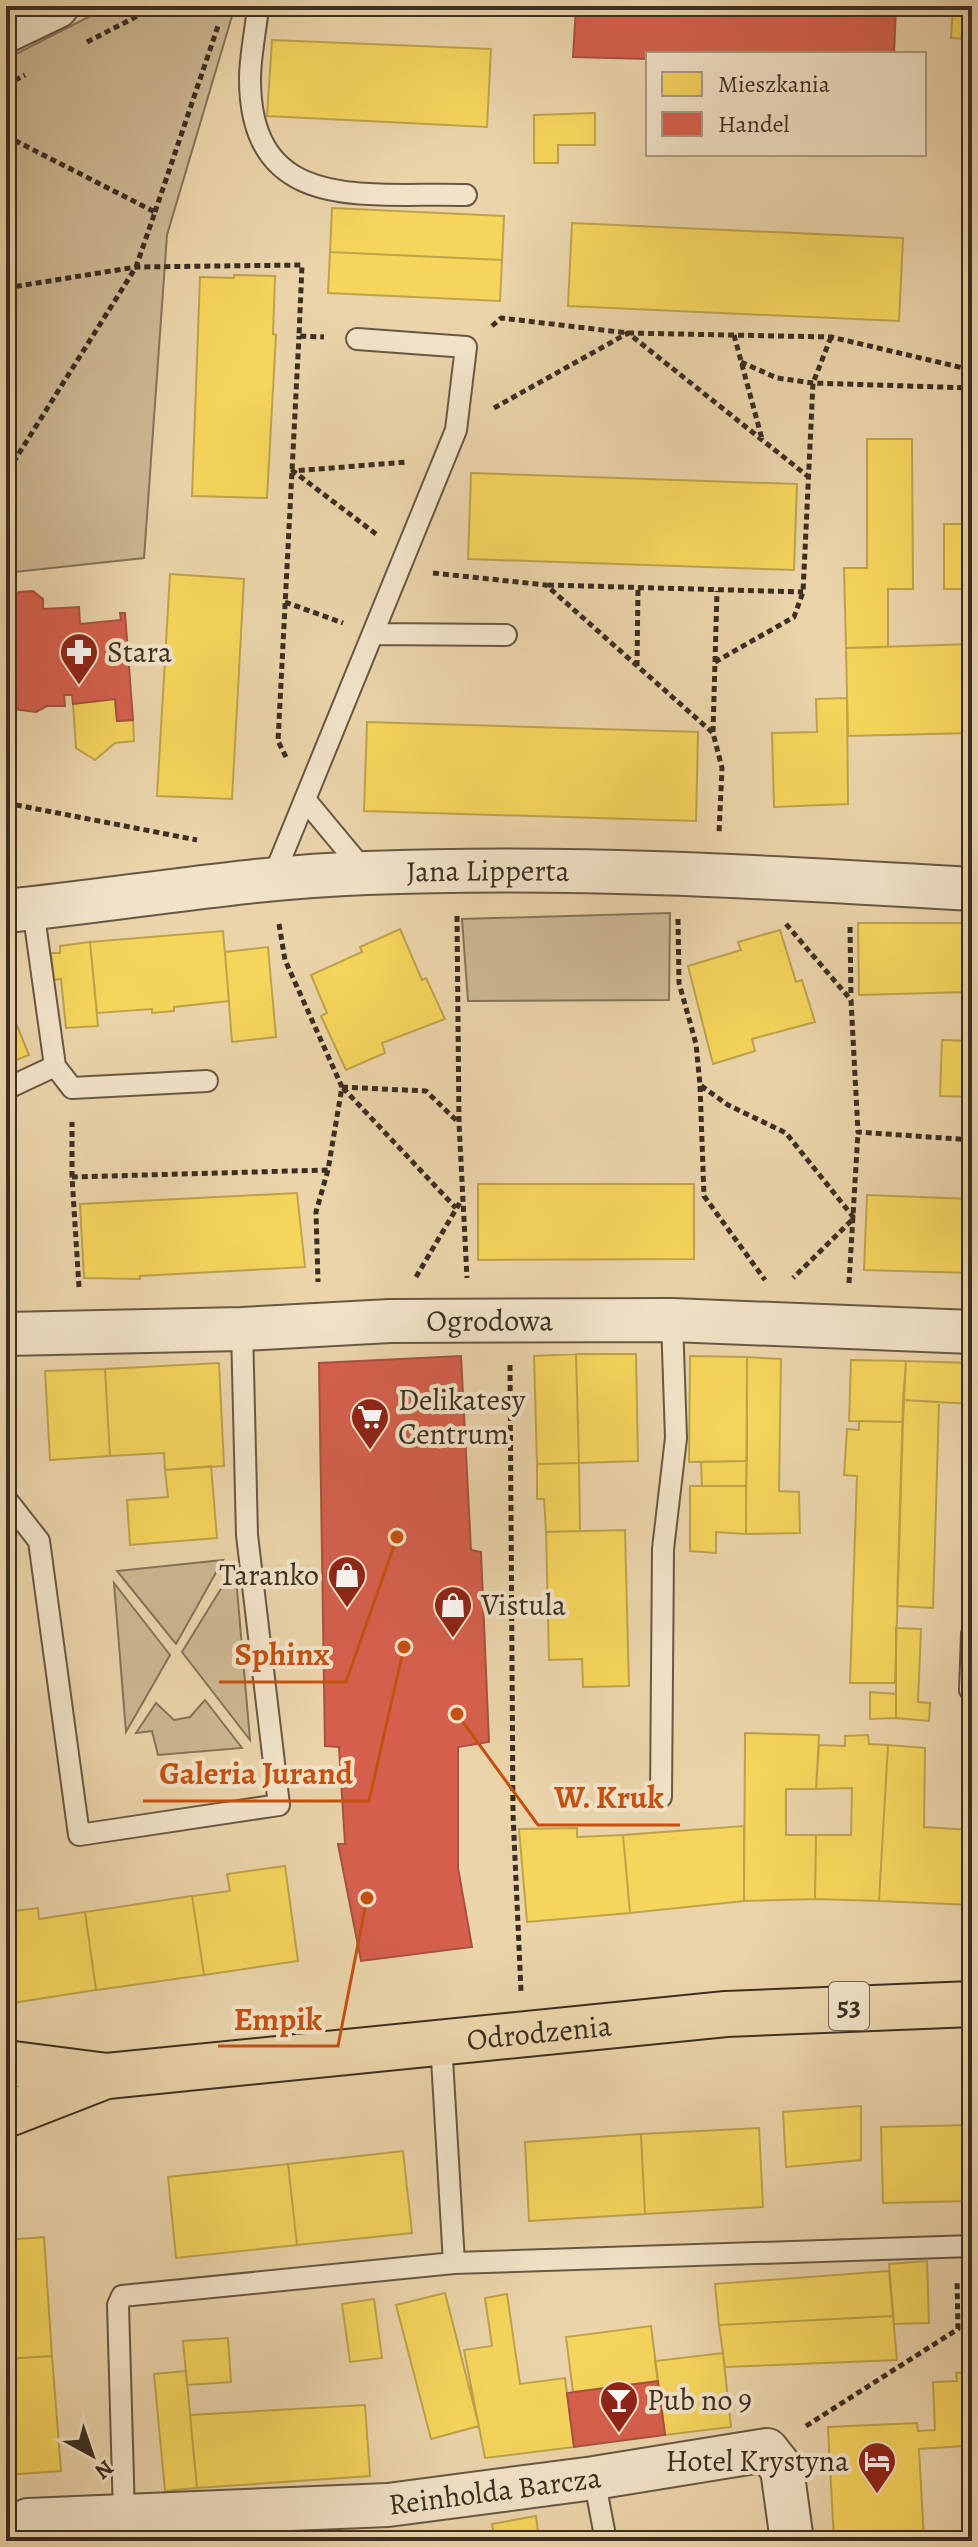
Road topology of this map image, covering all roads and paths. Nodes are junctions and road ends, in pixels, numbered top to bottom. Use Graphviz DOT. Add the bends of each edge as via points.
graph roads {
  1 [pos="56,6"];
  2 [pos="258,6"];
  3 [pos="220,21"];
  4 [pos="6,30"];
  5 [pos="6,136"];
  6 [pos="466,195"];
  7 [pos="155,212"];
  8 [pos="6,233"];
  9 [pos="6,254"];
  10 [pos="136,267"];
  11 [pos="6,288"];
  12 [pos="628,333"];
  13 [pos="734,335"];
  14 [pos="299,336"];
  15 [pos="831,337"];
  16 [pos="357,339"];
  17 [pos="466,347"];
  18 [pos="741,362"];
  19 [pos="972,370"];
  20 [pos="813,383"];
  21 [pos="972,388"];
  22 [pos="456,430"];
  23 [pos="762,439"];
  24 [pos="444,460"];
  25 [pos="293,471"];
  26 [pos="6,474"];
  27 [pos="810,478"];
  28 [pos="402,562"];
  29 [pos="546,585"];
  30 [pos="638,588"];
  31 [pos="717,591"];
  32 [pos="803,592"];
  33 [pos="285,602"];
  34 [pos="374,634"];
  35 [pos="506,635"];
  36 [pos="715,662"];
  37 [pos="637,666"];
  38 [pos="713,733"];
  39 [pos="307,802"];
  40 [pos="6,803"];
  41 [pos="719,836"];
  42 [pos="199,841"];
  43 [pos="457,872"];
  44 [pos="366,873"];
  45 [pos="677,874"];
  46 [pos="272,880"];
  47 [pos="972,889"];
  48 [pos="19,910"];
  49 [pos="850,914"];
  50 [pos="779,916"];
  51 [pos="851,1000"];
  52 [pos="55,1066"];
  53 [pos="207,1081"];
  54 [pos="700,1085"];
  55 [pos="342,1087"];
  56 [pos="72,1088"];
  57 [pos="6,1089"];
  58 [pos="459,1123"];
  59 [pos="858,1132"];
  60 [pos="972,1140"];
  61 [pos="328,1170"];
  62 [pos="72,1177"];
  63 [pos="462,1198"];
  64 [pos="456,1208"];
  65 [pos="854,1218"];
  66 [pos="776,1295"];
  67 [pos="672,1320"];
  68 [pos="390,1321"];
  69 [pos="489,1321"];
  70 [pos="317,1323"];
  71 [pos="746,1324"];
  72 [pos="846,1328"];
  73 [pos="242,1329"];
  74 [pos="81,1330"];
  75 [pos="972,1332"];
  76 [pos="6,1334"];
  77 [pos="6,1499"];
  78 [pos="972,1634"];
  79 [pos="970,1690"];
  80 [pos="661,1797"];
  81 [pos="972,2004"];
  82 [pos="523,2035"];
  83 [pos="441,2042"];
  84 [pos="6,2063"];
  85 [pos="107,2076"];
  86 [pos="6,2115"];
  87 [pos="964,2246"];
  88 [pos="454,2263"];
  89 [pos="767,2450"];
  90 [pos="594,2478"];
  91 [pos="124,2515"];
  92 [pos="28,2520"];
  93 [pos="606,2541"];
  94 [pos="792,2541"];
  1 -- 4 [label="street"];
  2 -- 6 [label="lane" via="250,79 255,124 270,158 298,181 330,191"];
  3 -- 7 [label="path"];
  5 -- 7 [label="path"];
  7 -- 10 [label="path"];
  8 -- 9 [label="path"];
  10 -- 11 [label="path"];
  10 -- 14 [label="path" via="302,265"];
  10 -- 26 [label="path"];
  12 -- 13 [label="path"];
  12 -- 17 [label="path" via="501,318"];
  12 -- 22 [label="path"];
  12 -- 23 [label="path"];
  13 -- 15 [label="path"];
  13 -- 18 [label="path"];
  14 -- 16 [label="path"];
  14 -- 25 [label="path"];
  15 -- 19 [label="path"];
  15 -- 20 [label="path"];
  16 -- 17 [label="lane"];
  17 -- 22 [label="lane"];
  18 -- 20 [label="path" via="777,378"];
  18 -- 23 [label="path"];
  20 -- 21 [label="path"];
  20 -- 27 [label="path"];
  22 -- 24 [label="lane"];
  23 -- 27 [label="path"];
  24 -- 25 [label="path"];
  24 -- 28 [label="lane"];
  25 -- 28 [label="path"];
  25 -- 33 [label="path"];
  27 -- 32 [label="path"];
  28 -- 29 [label="path"];
  28 -- 34 [label="lane"];
  29 -- 30 [label="path"];
  29 -- 37 [label="path"];
  30 -- 31 [label="path"];
  30 -- 37 [label="path"];
  31 -- 32 [label="path"];
  31 -- 36 [label="path"];
  32 -- 36 [label="path" via="794,617"];
  33 -- 34 [label="path"];
  33 -- 39 [label="path" via="278,741"];
  34 -- 35 [label="lane"];
  34 -- 39 [label="lane"];
  36 -- 38 [label="path"];
  37 -- 38 [label="path"];
  38 -- 41 [label="path" via="722,768"];
  39 -- 44 [label="lane"];
  39 -- 46 [label="lane"];
  40 -- 42 [label="path"];
  43 -- 44 [label="street, Jana Lipperta"];
  43 -- 45 [label="street, Jana Lipperta"];
  43 -- 58 [label="path"];
  44 -- 46 [label="street, Jana Lipperta"];
  45 -- 47 [label="street, Jana Lipperta"];
  45 -- 54 [label="path" via="679,983 696,1044"];
  46 -- 48 [label="street, Jana Lipperta"];
  46 -- 55 [label="path" via="285,960"];
  48 -- 52 [label="lane"];
  49 -- 51 [label="path"];
  50 -- 51 [label="path"];
  51 -- 59 [label="path"];
  52 -- 56 [label="lane"];
  52 -- 57 [label="lane"];
  53 -- 56 [label="lane"];
  54 -- 65 [label="path" via="786,1133"];
  54 -- 66 [label="path" via="704,1196"];
  55 -- 58 [label="path" via="426,1091"];
  55 -- 61 [label="path"];
  55 -- 64 [label="path"];
  56 -- 62 [label="path"];
  58 -- 63 [label="path"];
  59 -- 60 [label="path"];
  59 -- 65 [label="path"];
  61 -- 62 [label="path"];
  61 -- 70 [label="path" via="316,1212"];
  62 -- 74 [label="path"];
  63 -- 64 [label="path"];
  63 -- 69 [label="path"];
  64 -- 68 [label="path"];
  65 -- 66 [label="path"];
  65 -- 72 [label="path"];
  66 -- 71 [label="path"];
  67 -- 69 [label="street, Ogrodowa"];
  67 -- 71 [label="street, Ogrodowa"];
  67 -- 80 [label="lane" via="676,1438 663,1549"];
  68 -- 69 [label="street, Ogrodowa"];
  68 -- 70 [label="street, Ogrodowa"];
  69 -- 82 [label="path"];
  70 -- 73 [label="street, Ogrodowa"];
  71 -- 72 [label="street, Ogrodowa"];
  72 -- 75 [label="street, Ogrodowa"];
  73 -- 74 [label="street, Ogrodowa"];
  73 -- 77 [label="lane" via="247,1535 279,1805 79,1835 39,1541"];
  74 -- 76 [label="street, Ogrodowa"];
  78 -- 79 [label="lane"];
  81 -- 82 [label="main road, Odrodzenia / 53" via="726,2014"];
  82 -- 83 [label="main road, Odrodzenia / 53"];
  83 -- 85 [label="main road, Odrodzenia / 53"];
  83 -- 88 [label="lane"];
  84 -- 85 [label="main road, Odrodzenia / 53"];
  85 -- 86 [label="main road, Odrodzenia / 53"];
  87 -- 88 [label="lane"];
  87 -- 89 [label="path" via="958,2329"];
  88 -- 91 [label="lane" via="122,2296 118,2305"];
  89 -- 90 [label="street, Reinholda Barcza"];
  89 -- 94 [label="street" via="782,2469"];
  90 -- 91 [label="street, Reinholda Barcza" via="388,2505"];
  90 -- 93 [label="lane"];
  91 -- 92 [label="street, Reinholda Barcza"];
}
